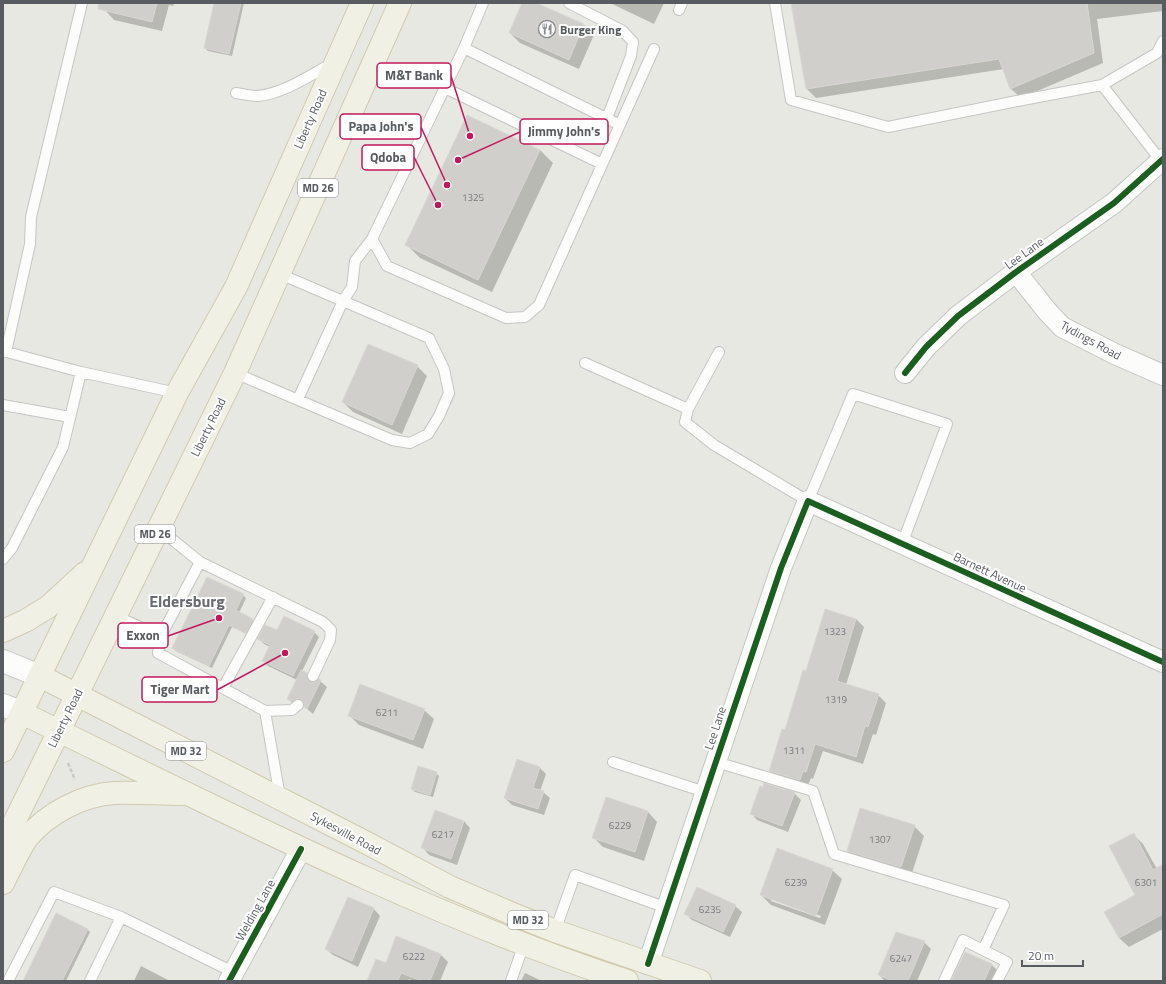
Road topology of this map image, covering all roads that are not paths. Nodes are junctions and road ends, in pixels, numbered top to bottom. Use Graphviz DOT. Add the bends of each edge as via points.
graph roads {
  1 [pos="82,3"];
  2 [pos="362,3"];
  3 [pos="400,3"];
  4 [pos="483,3"];
  5 [pos="569,3"];
  6 [pos="775,3"];
  7 [pos="1163,41"];
  8 [pos="464,48"];
  9 [pos="654,49"];
  10 [pos="336,61"];
  11 [pos="1102,86"];
  12 [pos="445,88"];
  13 [pos="236,93"];
  14 [pos="607,118"];
  15 [pos="620,125"];
  16 [pos="1162,161"];
  17 [pos="602,164"];
  18 [pos="372,239"];
  19 [pos="1016,272"];
  20 [pos="280,274"];
  21 [pos="343,301"];
  22 [pos="4,352"];
  23 [pos="719,352"];
  24 [pos="585,363"];
  25 [pos="81,372"];
  26 [pos="235,373"];
  27 [pos="905,373"];
  28 [pos="1163,375"];
  29 [pos="177,393"];
  30 [pos="298,399"];
  31 [pos="3,405"];
  32 [pos="688,409"];
  33 [pos="70,416"];
  34 [pos="808,501"];
  35 [pos="158,528"];
  36 [pos="902,544"];
  37 [pos="3,559"];
  38 [pos="200,562"];
  39 [pos="94,566"];
  40 [pos="273,597"];
  41 [pos="115,616"];
  42 [pos="3,632"];
  43 [pos="161,636"];
  44 [pos="3,661"];
  45 [pos="1163,662"];
  46 [pos="40,676"];
  47 [pos="313,676"];
  48 [pos="223,688"];
  49 [pos="77,695"];
  50 [pos="298,705"];
  51 [pos="12,709"];
  52 [pos="265,711"];
  53 [pos="59,731"];
  54 [pos="3,751"];
  55 [pos="613,762"];
  56 [pos="716,762"];
  57 [pos="705,792"];
  58 [pos="189,794"];
  59 [pos="280,799"];
  60 [pos="3,845"];
  61 [pos="301,849"];
  62 [pos="3,883"];
  63 [pos="666,908"];
  64 [pos="121,917"];
  65 [pos="555,931"];
  66 [pos="524,944"];
  67 [pos="983,950"];
  68 [pos="648,964"];
  69 [pos="231,976"];
  70 [pos="618,980"];
  71 [pos="8,981"];
  72 [pos="90,981"];
  73 [pos="511,981"];
  74 [pos="700,981"];
  75 [pos="944,981"];
  76 [pos="997,981"];
  1 -- 22 [label="lane" via="31,217 30,244"];
  2 -- 10 [label="main road, Liberty Road / MD 26"];
  3 -- 20 [label="main road, Liberty Road / MD 26"];
  4 -- 8 [label="lane"];
  5 -- 14 [label="lane" via="623,31 633,42 631,56"];
  6 -- 11 [label="lane" via="791,100 888,127"];
  7 -- 11 [label="lane" via="1157,53"];
  8 -- 12 [label="lane"];
  8 -- 14 [label="lane"];
  9 -- 15 [label="lane"];
  10 -- 13 [label="lane" via="272,93 257,96"];
  10 -- 29 [label="main road, Liberty Road / MD 26" via="236,287"];
  11 -- 16 [label="lane"];
  12 -- 17 [label="lane"];
  12 -- 18 [label="lane"];
  14 -- 15 [label="lane"];
  15 -- 17 [label="lane"];
  16 -- 19 [label="street, Lee Lane" via="1114,203"];
  17 -- 18 [label="lane" via="539,305 525,318 506,318 387,266"];
  18 -- 21 [label="lane" via="355,261 352,287"];
  19 -- 27 [label="street, Lee Lane" via="958,316 926,347"];
  19 -- 28 [label="street, Tydings Road" via="1062,327"];
  20 -- 21 [label="lane"];
  20 -- 26 [label="main road, Liberty Road / MD 26"];
  21 -- 30 [label="lane"];
  21 -- 30 [label="lane" via="429,338 444,369 449,393 439,416 428,434 410,443 392,440"];
  22 -- 25 [label="lane"];
  23 -- 32 [label="lane"];
  24 -- 32 [label="lane"];
  25 -- 29 [label="lane"];
  25 -- 33 [label="lane"];
  26 -- 30 [label="lane"];
  26 -- 35 [label="main road, Liberty Road / MD 26"];
  29 -- 39 [label="main road, Liberty Road / MD 26"];
  31 -- 33 [label="lane"];
  32 -- 34 [label="lane" via="685,422 714,446"];
  33 -- 37 [label="lane" via="61,452 12,548"];
  34 -- 36 [label="street, Barnett Avenue"];
  34 -- 36 [label="lane" via="853,394 947,424"];
  34 -- 56 [label="street, Lee Lane" via="781,568"];
  35 -- 38 [label="lane"];
  35 -- 41 [label="main road, Liberty Road / MD 26"];
  36 -- 45 [label="street, Barnett Avenue"];
  38 -- 40 [label="lane"];
  38 -- 43 [label="lane"];
  39 -- 42 [label="main road" via="48,607"];
  39 -- 46 [label="main road, Liberty Road / MD 26"];
  40 -- 47 [label="lane" via="324,622 331,630 330,640"];
  40 -- 48 [label="lane"];
  41 -- 43 [label="lane"];
  41 -- 49 [label="main road, Liberty Road / MD 26"];
  43 -- 48 [label="lane" via="158,653"];
  44 -- 46 [label="main road, Sykesville Road / MD 32"];
  46 -- 49 [label="main road, Sykesville Road / MD 32"];
  46 -- 51 [label="main road, Liberty Road / MD 26"];
  48 -- 52 [label="lane"];
  49 -- 53 [label="main road, Liberty Road / MD 26"];
  49 -- 59 [label="main road, Sykesville Road / MD 32"];
  50 -- 52 [label="lane" via="292,710"];
  51 -- 53 [label="main road, MD 32"];
  51 -- 54 [label="main road, Liberty Road / MD 26"];
  52 -- 59 [label="lane"];
  53 -- 58 [label="main road, MD 32"];
  53 -- 60 [label="main road, Liberty Road / MD 26"];
  55 -- 57 [label="lane"];
  56 -- 57 [label="street, Lee Lane"];
  56 -- 67 [label="lane" via="813,791 834,854 1004,905"];
  57 -- 63 [label="street, Lee Lane"];
  58 -- 61 [label="main road, MD 32"];
  58 -- 62 [label="main road" via="113,793 83,800 65,808 46,820 27,838"];
  59 -- 65 [label="main road, Sykesville Road / MD 32" via="450,887"];
  61 -- 66 [label="main road, MD 32"];
  61 -- 69 [label="street, Welding Lane"];
  63 -- 65 [label="lane" via="575,875"];
  63 -- 68 [label="street, Lee Lane"];
  64 -- 69 [label="lane"];
  64 -- 71 [label="lane" via="54,892"];
  64 -- 72 [label="lane"];
  65 -- 68 [label="main road, Sykesville Road / MD 32"];
  66 -- 70 [label="main road, MD 32"];
  66 -- 73 [label="lane"];
  67 -- 75 [label="lane" via="963,940"];
  67 -- 76 [label="lane" via="1007,962"];
  68 -- 74 [label="main road, Sykesville Road / MD 32"];
}
